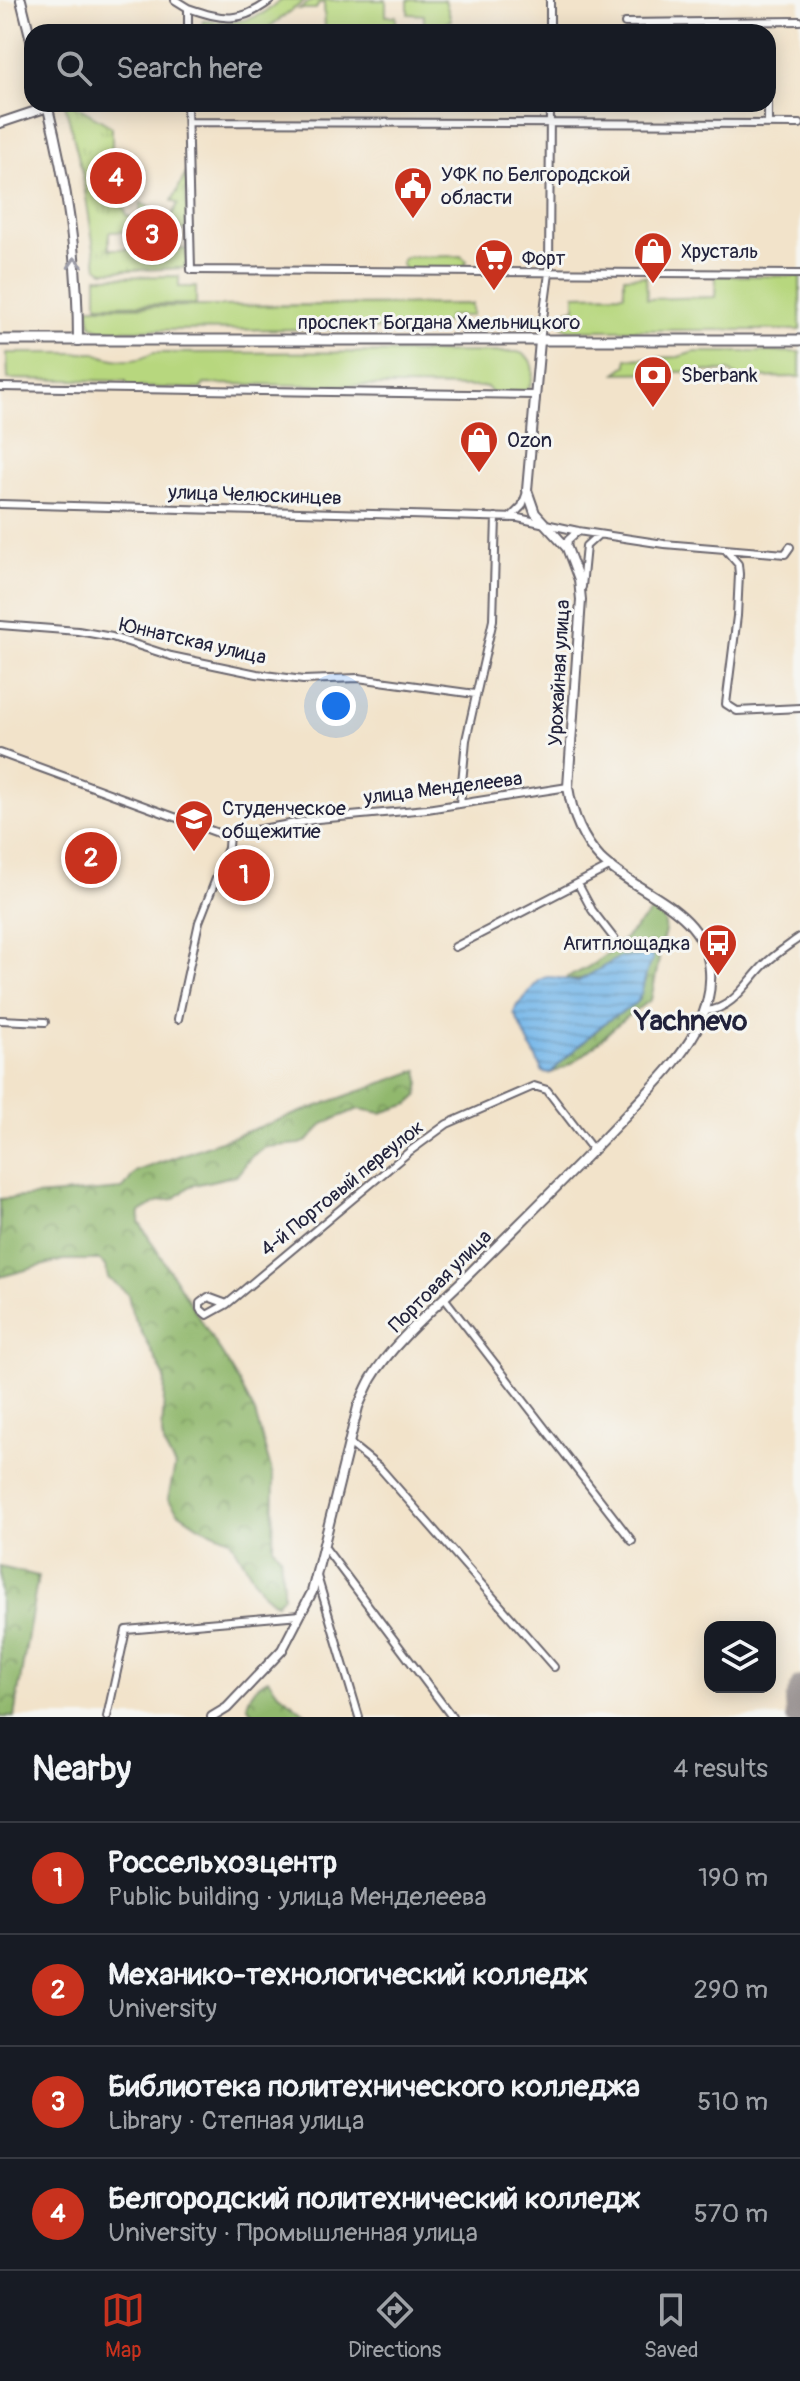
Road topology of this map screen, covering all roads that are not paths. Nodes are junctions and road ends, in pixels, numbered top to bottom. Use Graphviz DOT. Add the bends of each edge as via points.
graph roads {
  1 [pos="21,0"];
  2 [pos="175,0"];
  3 [pos="271,0"];
  4 [pos="550,0"];
  5 [pos="188,8"];
  6 [pos="768,21"];
  7 [pos="800,21"];
  8 [pos="625,23"];
  9 [pos="27,24"];
  10 [pos="188,24"];
  11 [pos="550,24"];
  12 [pos="31,112"];
  13 [pos="49,112"];
  14 [pos="187,112"];
  15 [pos="550,112"];
  16 [pos="768,112"];
  17 [pos="188,122"];
  18 [pos="0,123"];
  19 [pos="550,124"];
  20 [pos="768,124"];
  21 [pos="800,124"];
  22 [pos="549,273"];
  23 [pos="800,274"];
  24 [pos="0,337"];
  25 [pos="800,340"];
  26 [pos="78,341"];
  27 [pos="540,341"];
  28 [pos="0,387"];
  29 [pos="535,395"];
  30 [pos="527,490"];
  31 [pos="0,504"];
  32 [pos="532,506"];
  33 [pos="496,517"];
  34 [pos="510,518"];
  35 [pos="518,518"];
  36 [pos="549,526"];
  37 [pos="578,531"];
  38 [pos="600,535"];
  39 [pos="790,547"];
  40 [pos="567,548"];
  41 [pos="725,549"];
  42 [pos="581,597"];
  43 [pos="0,625"];
  44 [pos="475,694"];
  45 [pos="800,708"];
  46 [pos="0,753"];
  47 [pos="568,787"];
  48 [pos="460,804"];
  49 [pos="229,833"];
  50 [pos="611,866"];
  51 [pos="578,884"];
  52 [pos="800,937"];
  53 [pos="616,941"];
  54 [pos="455,947"];
  55 [pos="706,1011"];
  56 [pos="178,1019"];
  57 [pos="0,1020"];
  58 [pos="45,1022"];
  59 [pos="593,1150"];
  60 [pos="445,1299"];
  61 [pos="227,1304"];
  62 [pos="349,1443"];
  63 [pos="632,1541"];
  64 [pos="323,1545"];
  65 [pos="316,1573"];
  66 [pos="300,1615"];
  67 [pos="554,1667"];
  68 [pos="107,1717"];
  69 [pos="212,1717"];
  70 [pos="359,1717"];
  71 [pos="452,1717"];
  1 -- 9 [label="street"];
  2 -- 5 [label="street"];
  3 -- 5 [label="street" via="233,19"];
  4 -- 11 [label="street"];
  5 -- 10 [label="street"];
  6 -- 7 [label="street"];
  6 -- 8 [label="street"];
  12 -- 18 [label="street"];
  26 -- 13 [label="street, one-way" via="71,215"];
  14 -- 17 [label="street"];
  15 -- 19 [label="street"];
  16 -- 20 [label="street"];
  17 -- 19 [label="street"];
  17 -- 22 [label="street" via="191,270"];
  19 -- 20 [label="street"];
  19 -- 22 [label="street"];
  20 -- 21 [label="street"];
  22 -- 23 [label="street"];
  22 -- 27 [label="street"];
  24 -- 26 [label="main road, проспект Богдана Хмельницкого"];
  25 -- 27 [label="main road, проспект Богдана Хмельницкого"];
  26 -- 27 [label="main road, проспект Богдана Хмельницкого"];
  27 -- 29 [label="street, Урожайная улица"];
  28 -- 29 [label="street"];
  29 -- 30 [label="street, Урожайная улица"];
  30 -- 32 [label="street, Урожайная улица"];
  30 -- 34 [label="street" via="522,506"];
  31 -- 33 [label="street, улица Челюскинцев"];
  32 -- 35 [label="street"];
  32 -- 36 [label="street, Урожайная улица"];
  33 -- 34 [label="street, улица Челюскинцев"];
  33 -- 44 [label="street" via="493,620"];
  34 -- 35 [label="street, улица Челюскинцев"];
  35 -- 36 [label="street, улица Челюскинцев"];
  36 -- 37 [label="street, улица Челюскинцев"];
  36 -- 40 [label="street, Урожайная улица"];
  37 -- 38 [label="street, улица Челюскинцев"];
  37 -- 40 [label="street"];
  38 -- 41 [label="street"];
  38 -- 42 [label="street" via="586,546"];
  39 -- 41 [label="street" via="785,554"];
  40 -- 42 [label="street, Урожайная улица"];
  41 -- 45 [label="street" via="738,564 739,574 726,704 737,711"];
  42 -- 47 [label="street, Урожайная улица"];
  43 -- 44 [label="street, Юннатская улица" via="112,637 257,674 303,680 358,678"];
  44 -- 48 [label="street"];
  46 -- 49 [label="street, улица Менделеева"];
  47 -- 48 [label="street, улица Менделеева"];
  47 -- 50 [label="street, Урожайная улица" via="581,831"];
  48 -- 49 [label="street, улица Менделеева"];
  49 -- 56 [label="street" via="199,922"];
  50 -- 51 [label="street"];
  50 -- 55 [label="street, Урожайная улица" via="692,926 710,970"];
  51 -- 53 [label="street"];
  51 -- 54 [label="street"];
  52 -- 55 [label="street" via="767,962 728,1004"];
  55 -- 59 [label="street, Портовая улица" via="673,1064"];
  57 -- 58 [label="street"];
  59 -- 60 [label="street, Портовая улица"];
  59 -- 61 [label="street, 4-й Портовый переулок" via="547,1090 534,1086 447,1124"];
  60 -- 62 [label="street, Портовая улица" via="371,1378"];
  60 -- 63 [label="street"];
  62 -- 64 [label="street, Портовая улица"];
  62 -- 67 [label="street" via="380,1468"];
  64 -- 65 [label="street, Портовая улица"];
  64 -- 71 [label="street"];
  65 -- 66 [label="street, Портовая улица"];
  65 -- 70 [label="street"];
  66 -- 68 [label="street" via="126,1630"];
  66 -- 69 [label="street, Портовая улица" via="282,1650"];
}
